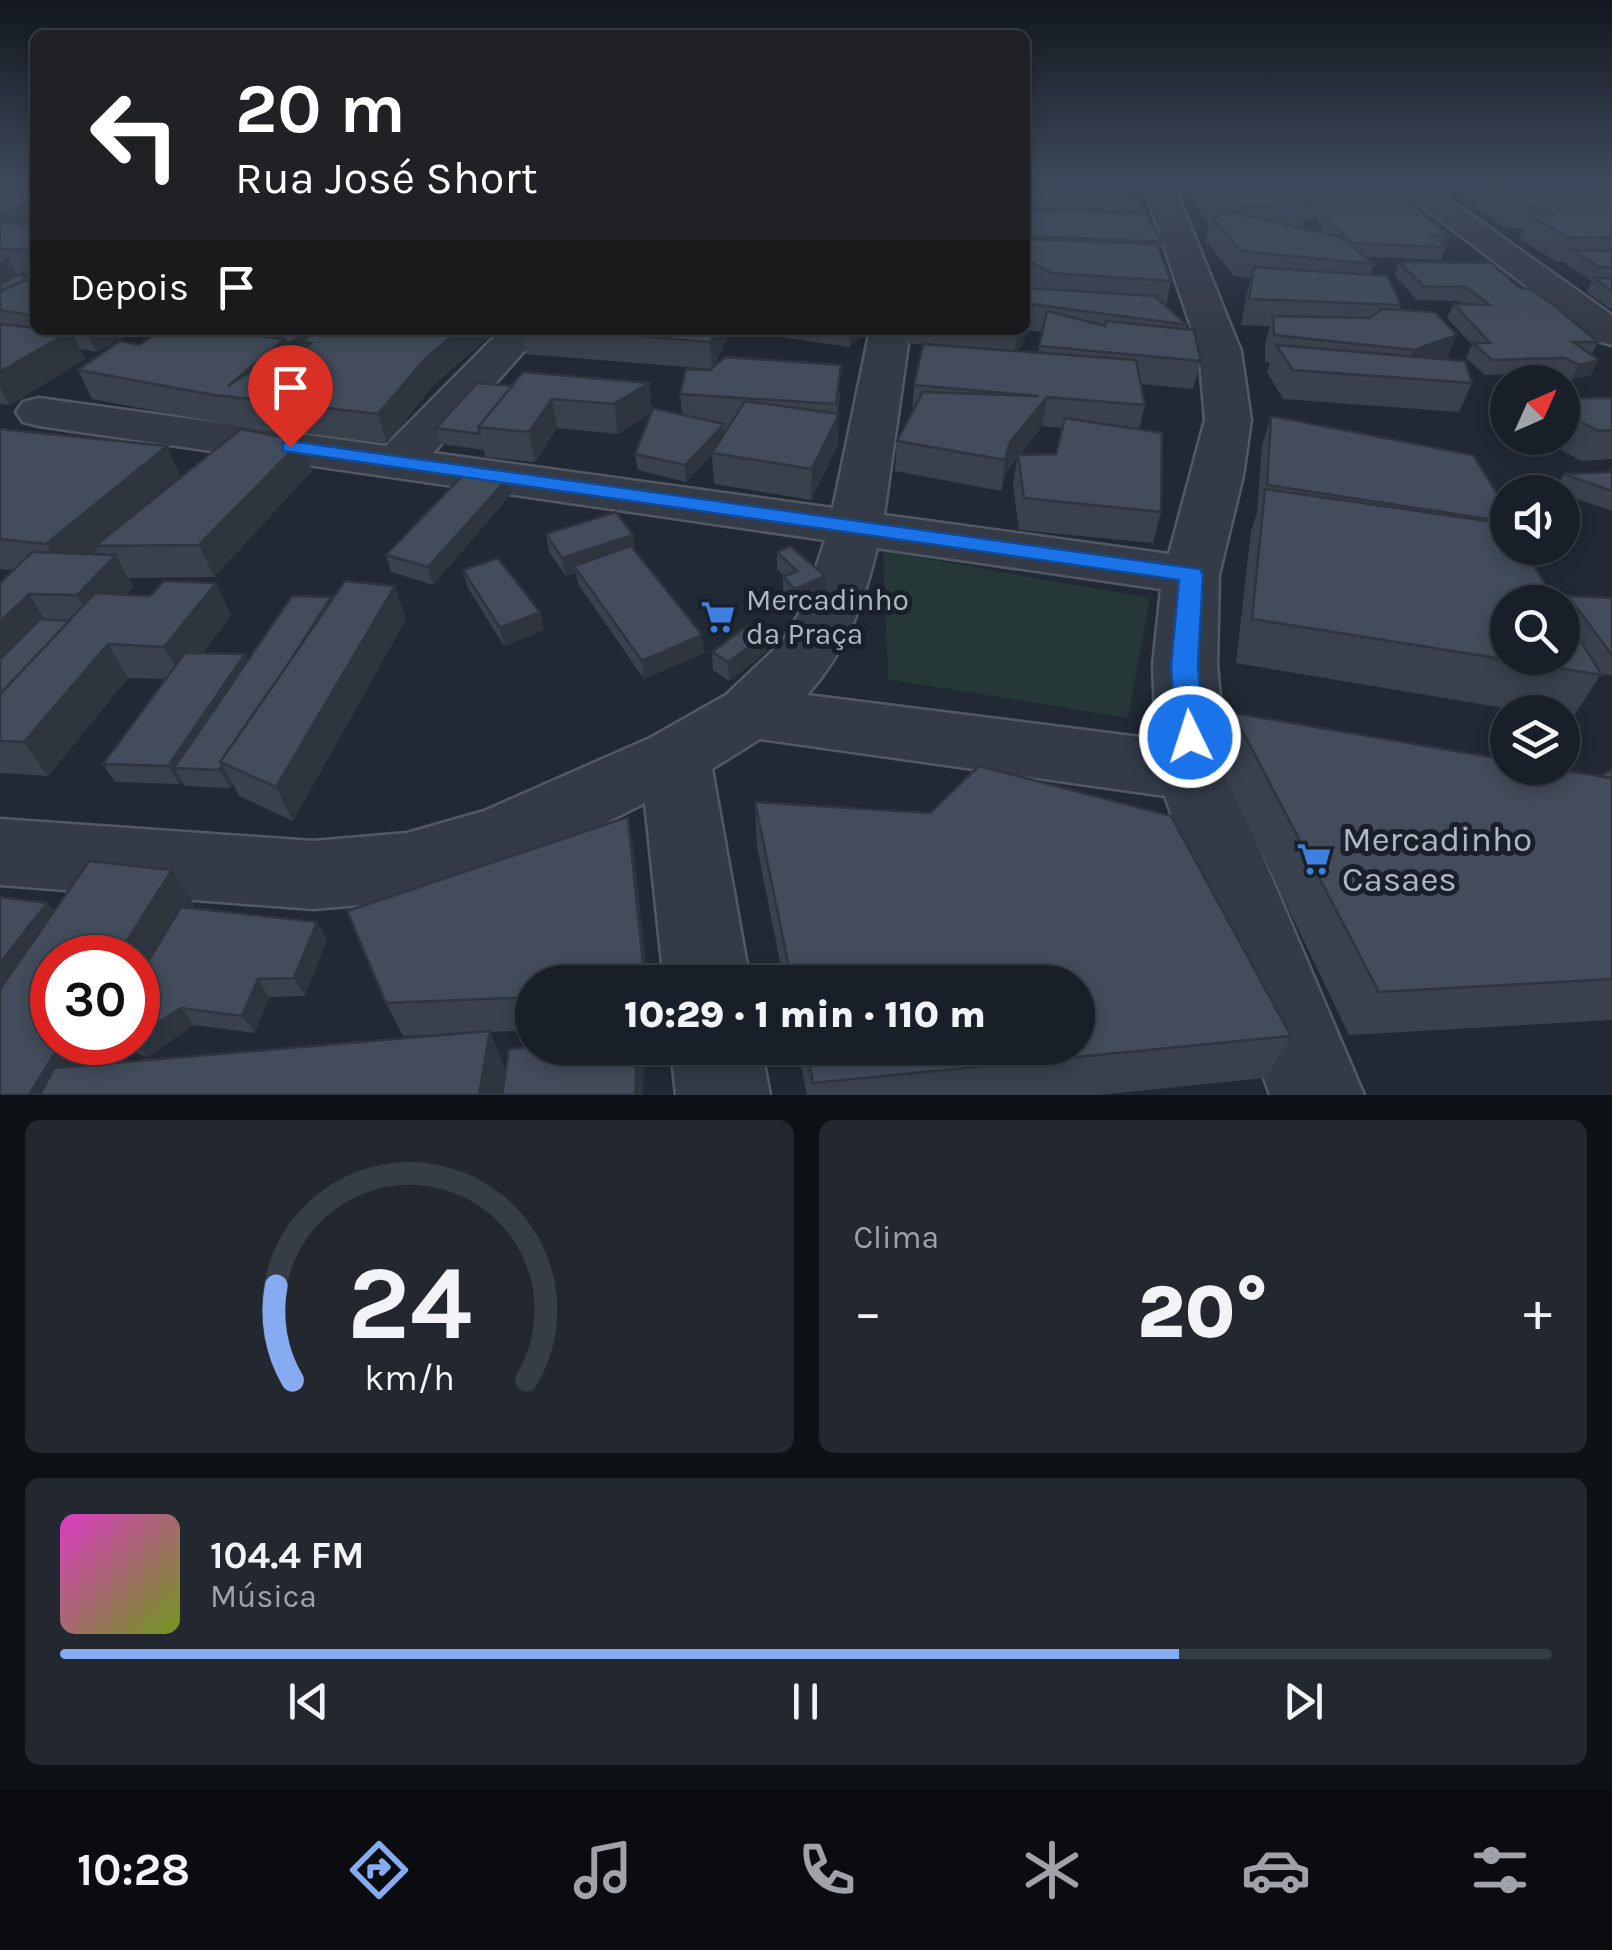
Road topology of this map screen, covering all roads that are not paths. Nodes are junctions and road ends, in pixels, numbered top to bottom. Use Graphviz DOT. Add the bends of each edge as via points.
graph roads {
  1 [pos="1177,234"];
  2 [pos="1477,234"];
  3 [pos="1612,332"];
  4 [pos="518,335"];
  5 [pos="889,335"];
  6 [pos="100,376"];
  7 [pos="20,423"];
  8 [pos="398,462"];
  9 [pos="855,528"];
  10 [pos="1191,575"];
  11 [pos="750,713"];
  12 [pos="675,757"];
  13 [pos="1192,773"];
  14 [pos="0,852"];
  15 [pos="705,965"];
  16 [pos="718,1065"];
  17 [pos="722,1095"];
  18 [pos="1317,1095"];
  1 -- 10 [label="street" via="1220,351 1228,420"];
  2 -- 3 [label="street"];
  4 -- 8 [label="street"];
  5 -- 9 [label="street"];
  6 -- 7 [label="street"];
  7 -- 8 [label="street"];
  8 -- 9 [label="street"];
  9 -- 10 [label="street"];
  9 -- 11 [label="street" via="834,606 805,657"];
  10 -- 13 [label="street" via="1184,665"];
  11 -- 12 [label="street"];
  11 -- 13 [label="street"];
  12 -- 14 [label="street" via="500,840 407,867 313,875"];
  12 -- 15 [label="street"];
  13 -- 18 [label="street"];
  16 -- 17 [label="street"];
}
